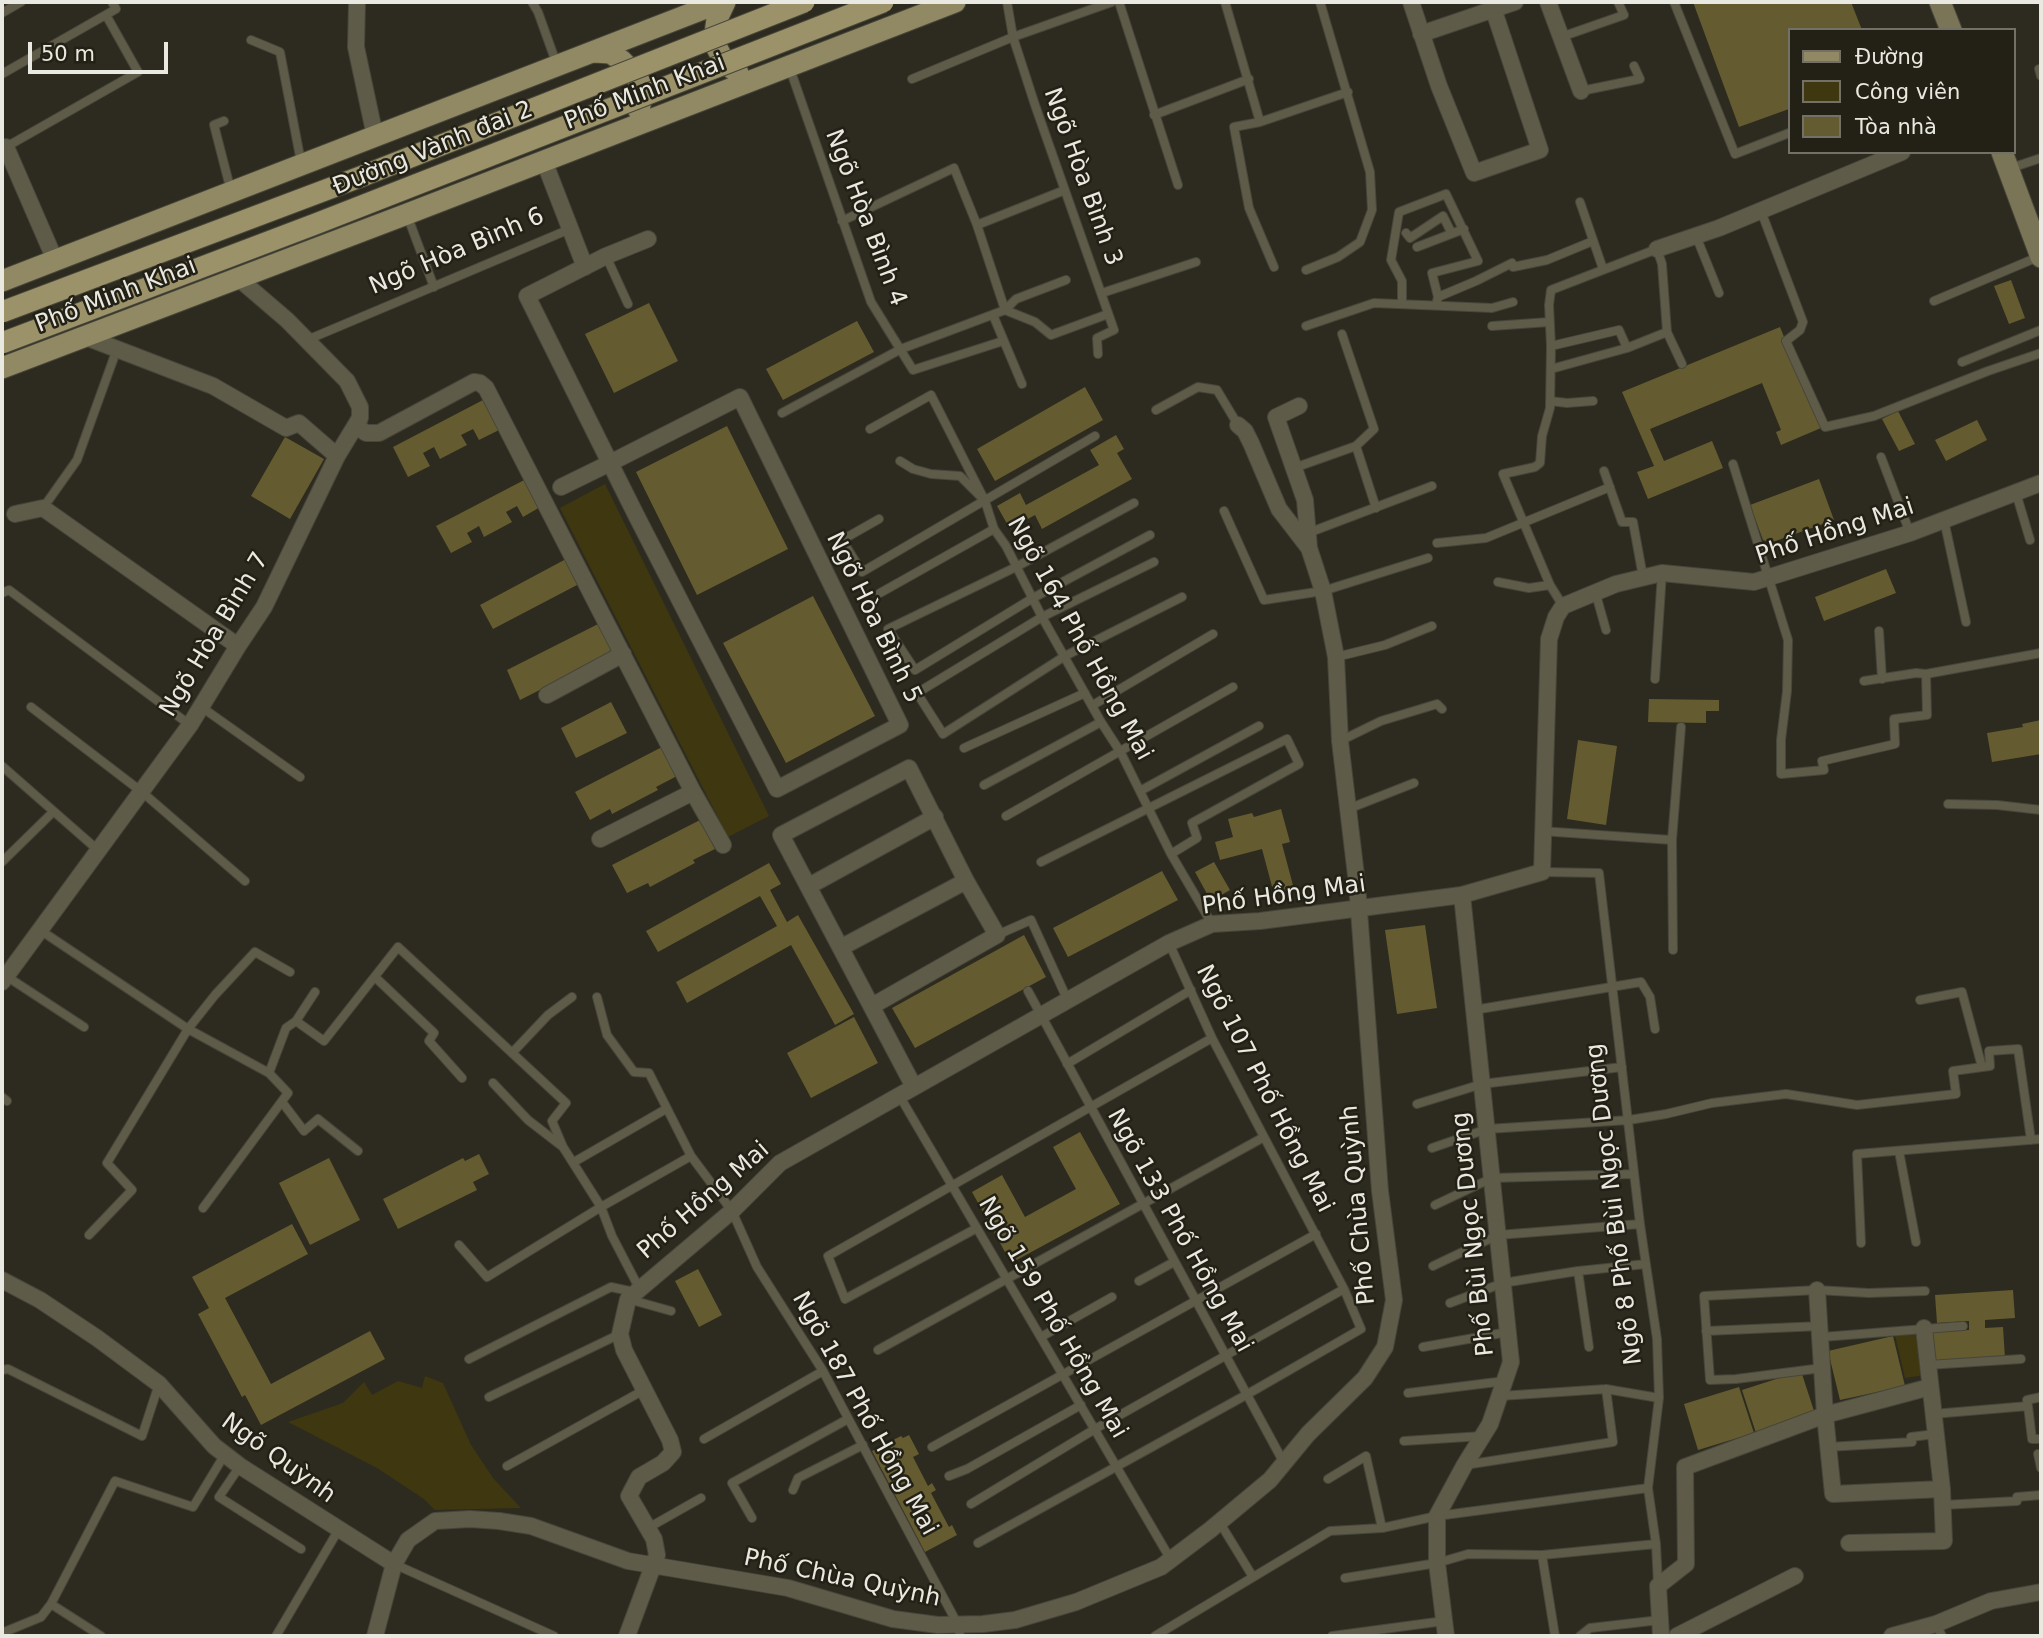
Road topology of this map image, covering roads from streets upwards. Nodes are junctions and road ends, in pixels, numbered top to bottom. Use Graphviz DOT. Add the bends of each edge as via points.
graph roads {
  1 [pos="356,2"];
  2 [pos="723,2"];
  3 [pos="804,2"];
  4 [pos="883,2"];
  5 [pos="955,2"];
  6 [pos="1411,2"];
  7 [pos="1515,2"];
  8 [pos="1548,2"];
  9 [pos="1940,2"];
  10 [pos="1493,5"];
  11 [pos="1950,28"];
  12 [pos="1421,34"];
  13 [pos="594,52"];
  14 [pos="760,77"];
  15 [pos="1581,91"];
  16 [pos="625,129"];
  17 [pos="375,136"];
  18 [pos="4,148"];
  19 [pos="1897,154"];
  20 [pos="544,161"];
  21 [pos="2005,161"];
  22 [pos="648,239"];
  23 [pos="1657,249"];
  24 [pos="2041,257"];
  25 [pos="55,260"];
  26 [pos="585,267"];
  27 [pos="239,278"];
  28 [pos="2,281"];
  29 [pos="2,312"];
  30 [pos="83,336"];
  31 [pos="2,343"];
  32 [pos="2,368"];
  33 [pos="1299,406"];
  34 [pos="1238,425"];
  35 [pos="356,426"];
  36 [pos="337,456"];
  37 [pos="610,463"];
  38 [pos="2041,484"];
  39 [pos="561,487"];
  40 [pos="15,514"];
  41 [pos="1308,541"];
  42 [pos="237,646"];
  43 [pos="623,654"];
  44 [pos="547,695"];
  45 [pos="693,792"];
  46 [pos="935,817"];
  47 [pos="600,839"];
  48 [pos="723,845"];
  49 [pos="966,881"];
  50 [pos="809,886"];
  51 [pos="1462,895"];
  52 [pos="1358,908"];
  53 [pos="842,947"];
  54 [pos="4,979"];
  55 [pos="872,1006"];
  56 [pos="907,1091"];
  57 [pos="2,1280"];
  58 [pos="1817,1290"];
  59 [pos="1924,1328"];
  60 [pos="1930,1387"];
  61 [pos="1825,1415"];
  62 [pos="1942,1497"];
  63 [pos="1849,1543"];
  64 [pos="394,1564"];
  65 [pos="655,1566"];
  66 [pos="1794,1576"];
  67 [pos="2041,1592"];
  68 [pos="1445,1629"];
  69 [pos="959,1630"];
  70 [pos="1939,1630"];
  71 [pos="375,1636"];
  72 [pos="627,1636"];
  73 [pos="1661,1636"];
  74 [pos="1677,1636"];
  75 [pos="1892,1636"];
  1 -- 17 [label="street" via="356,47"];
  2 -- 13 [label="main road"];
  2 -- 14 [label="main road" via="715,33 717,48 736,72"];
  3 -- 29 [label="highway, Đường Vành đai 2, bridge"];
  4 -- 31 [label="highway, Đường Vành đai 2, bridge"];
  5 -- 14 [label="main road, Phố Minh Khai"];
  6 -- 12 [label="street"];
  7 -- 10 [label="street"];
  8 -- 15 [label="street"];
  9 -- 11 [label="main road"];
  10 -- 12 [label="street"];
  10 -- 12 [label="street" via="1540,150 1474,173"];
  13 -- 16 [label="main road" via="610,53 621,60 641,84 641,107"];
  13 -- 17 [label="main road"];
  14 -- 16 [label="main road, Phố Minh Khai"];
  16 -- 20 [label="main road, Phố Minh Khai"];
  17 -- 25 [label="main road"];
  18 -- 25 [label="street"];
  19 -- 23 [label="street"];
  20 -- 26 [label="street, Ngõ Hòa Bình 6"];
  20 -- 27 [label="main road, Phố Minh Khai"];
  21 -- 24 [label="main road"];
  22 -- 26 [label="street, Ngõ Hòa Bình 5"];
  25 -- 28 [label="main road"];
  26 -- 37 [label="street, Ngõ Hòa Bình 5" via="527,296"];
  27 -- 30 [label="main road, Phố Minh Khai"];
  27 -- 35 [label="street" via="347,381 360,407"];
  30 -- 32 [label="main road, Phố Minh Khai"];
  30 -- 36 [label="street" via="212,386 286,428 299,423"];
  33 -- 41 [label="street" via="1276,417 1305,500"];
  34 -- 41 [label="street" via="1251,443 1279,509"];
  35 -- 36 [label="street, Ngõ Hòa Bình 7"];
  35 -- 43 [label="street" via="379,433 464,386 480,383 492,398"];
  36 -- 42 [label="street, Ngõ Hòa Bình 7" via="264,607"];
  37 -- 37 [label="street, Ngõ Hòa Bình 5" via="740,397 900,725 777,789"];
  37 -- 39 [label="street, Ngõ Hòa Bình 5"];
  38 -- 51 [label="street, Phố Hồng Mai" via="1910,533 1754,582 1662,573 1595,591 1563,606 1549,639 1542,872"];
  40 -- 42 [label="street" via="43,508"];
  41 -- 52 [label="street, Phố Chùa Quỳnh" via="1336,657"];
  42 -- 54 [label="street, Ngõ Hòa Bình 7" via="190,725"];
  43 -- 44 [label="street"];
  43 -- 45 [label="street"];
  45 -- 47 [label="street"];
  45 -- 48 [label="street"];
  46 -- 49 [label="street"];
  46 -- 50 [label="street"];
  46 -- 50 [label="street" via="909,768 781,835"];
  49 -- 53 [label="street"];
  49 -- 55 [label="street" via="997,935"];
  50 -- 53 [label="street"];
  51 -- 52 [label="street, Phố Hồng Mai"];
  51 -- 68 [label="street, Phố Bùi Ngọc Dương" via="1511,1362 1490,1424 1437,1516"];
  52 -- 56 [label="street, Phố Hồng Mai" via="1212,924 1169,943"];
  52 -- 69 [label="street, Phố Chùa Quỳnh" via="1380,1191 1394,1300 1385,1347 1365,1378 1270,1480 1161,1567 1076,1602"];
  53 -- 55 [label="street"];
  55 -- 56 [label="street"];
  56 -- 65 [label="street, Phố Hồng Mai" via="780,1163 732,1211 633,1293 620,1334 624,1350 673,1452 639,1477 629,1496 654,1539"];
  57 -- 64 [label="street, Ngõ Quỳnh" via="40,1300 159,1384 214,1446 240,1466"];
  58 -- 61 [label="street"];
  59 -- 60 [label="street"];
  60 -- 61 [label="street"];
  60 -- 62 [label="street"];
  61 -- 62 [label="street" via="1833,1494"];
  61 -- 73 [label="street" via="1685,1467 1686,1564 1658,1586"];
  62 -- 63 [label="street" via="1944,1541"];
  64 -- 65 [label="street, Phố Chùa Quỳnh" via="408,1540 435,1521 470,1519 531,1526 628,1561"];
  64 -- 71 [label="street, Phố Chùa Quỳnh"];
  65 -- 69 [label="street, Phố Chùa Quỳnh" via="788,1588 893,1619"];
  65 -- 72 [label="street"];
  66 -- 74 [label="street"];
  67 -- 70 [label="street" via="1991,1601"];
  70 -- 75 [label="street"];
}
